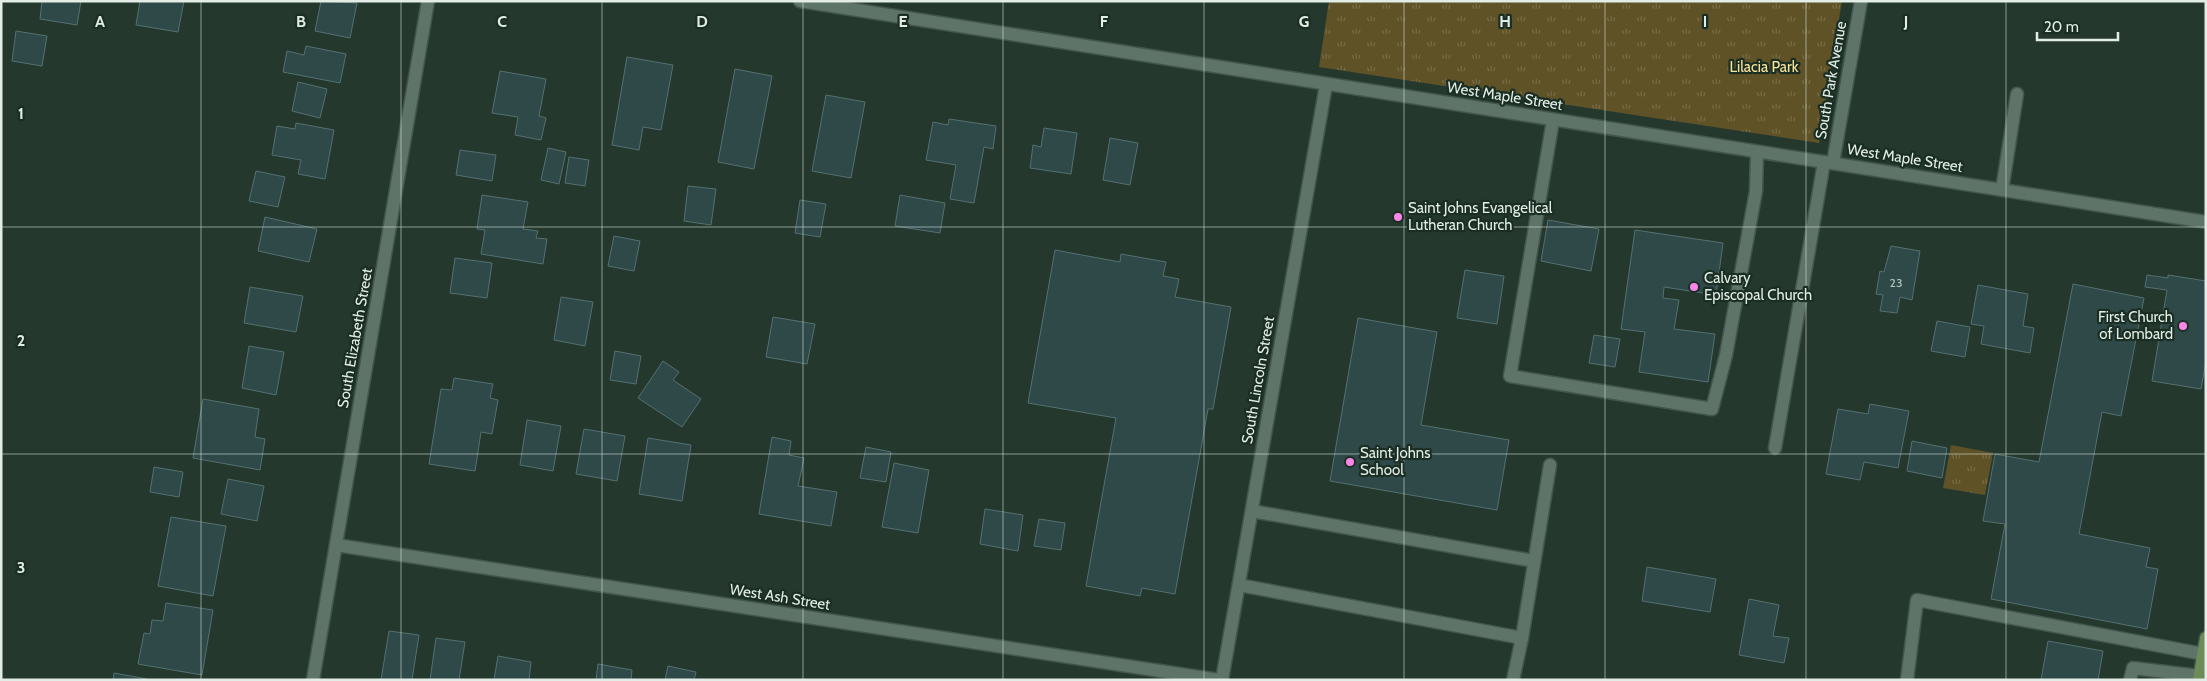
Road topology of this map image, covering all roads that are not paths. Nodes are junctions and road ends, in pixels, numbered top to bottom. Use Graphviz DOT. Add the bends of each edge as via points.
graph roads {
  1 [pos="428,1"];
  2 [pos="800,1"];
  3 [pos="1861,1"];
  4 [pos="1326,85"];
  5 [pos="2017,94"];
  6 [pos="1553,120"];
  7 [pos="1757,152"];
  8 [pos="1829,163"];
  9 [pos="2002,190"];
  10 [pos="2206,222"];
  11 [pos="1774,448"];
  12 [pos="1550,465"];
  13 [pos="1252,510"];
  14 [pos="336,545"];
  15 [pos="1534,561"];
  16 [pos="1239,586"];
  17 [pos="1522,638"];
  18 [pos="2206,638"];
  19 [pos="2203,654"];
  20 [pos="1907,678"];
  21 [pos="2199,678"];
  22 [pos="313,680"];
  23 [pos="1220,680"];
  24 [pos="1513,680"];
  25 [pos="2130,680"];
  1 -- 14 [label="street, South Elizabeth Street"];
  2 -- 4 [label="street, West Maple Street"];
  3 -- 8 [label="street, South Park Avenue"];
  4 -- 6 [label="street, West Maple Street"];
  4 -- 13 [label="street, South Lincoln Street"];
  5 -- 9 [label="street"];
  6 -- 7 [label="street, West Maple Street"];
  6 -- 7 [label="street" via="1510,376 1712,409 1726,355 1756,191"];
  7 -- 8 [label="street, West Maple Street"];
  8 -- 9 [label="street, West Maple Street"];
  8 -- 11 [label="street, South Park Avenue"];
  9 -- 10 [label="street, West Maple Street"];
  12 -- 15 [label="street"];
  13 -- 15 [label="street"];
  13 -- 16 [label="street, South Lincoln Street"];
  14 -- 22 [label="street, South Elizabeth Street"];
  14 -- 23 [label="street, West Ash Street"];
  15 -- 17 [label="street"];
  16 -- 17 [label="street"];
  16 -- 23 [label="street, South Lincoln Street"];
  17 -- 24 [label="street"];
  18 -- 19 [label="main road"];
  19 -- 20 [label="street" via="1917,600"];
  19 -- 21 [label="main road"];
  21 -- 25 [label="street" via="2133,668"];
}
